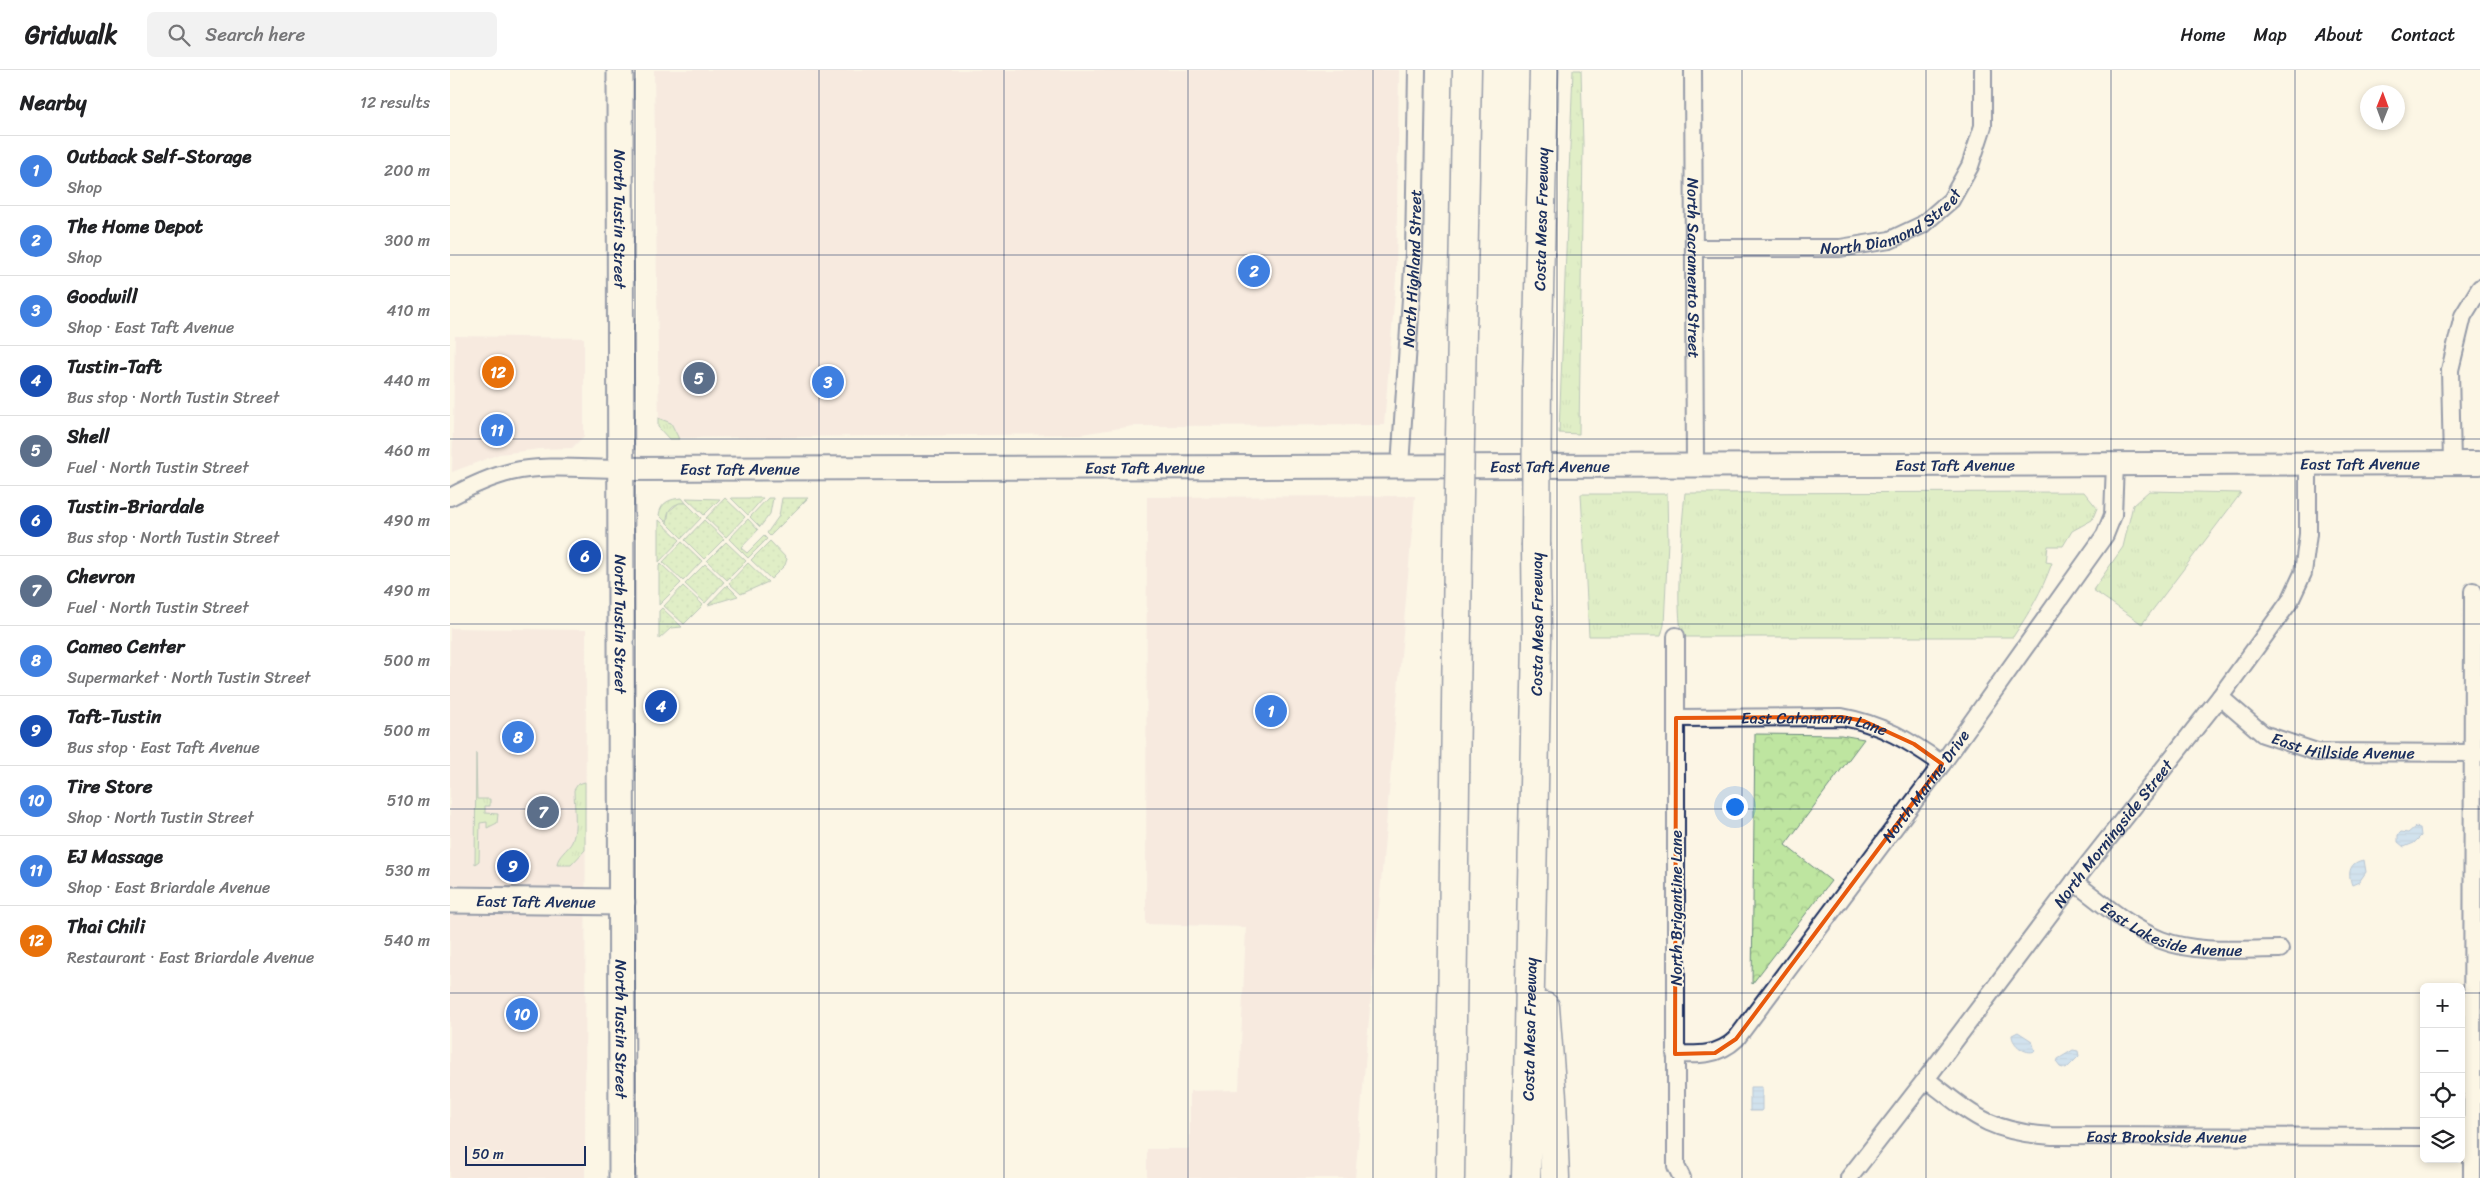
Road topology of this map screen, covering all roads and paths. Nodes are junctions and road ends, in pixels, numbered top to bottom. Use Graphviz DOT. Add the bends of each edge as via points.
graph roads {
  1 [pos="620,70"];
  2 [pos="1417,70"];
  3 [pos="1467,70"];
  4 [pos="1544,70"];
  5 [pos="1694,70"];
  6 [pos="1983,70"];
  7 [pos="1694,248"];
  8 [pos="2480,288"];
  9 [pos="2308,463"];
  10 [pos="2452,463"];
  11 [pos="2480,463"];
  12 [pos="2115,464"];
  13 [pos="1695,465"];
  14 [pos="1400,466"];
  15 [pos="620,469"];
  16 [pos="450,497"];
  17 [pos="2473,591"];
  18 [pos="1676,636"];
  19 [pos="2220,697"];
  20 [pos="1676,718"];
  21 [pos="2477,753"];
  22 [pos="1942,764"];
  23 [pos="1533,838"];
  24 [pos="2074,882"];
  25 [pos="450,900"];
  26 [pos="622,902"];
  27 [pos="2280,949"];
  28 [pos="1675,1054"];
  29 [pos="1926,1079"];
  30 [pos="2420,1137"];
  31 [pos="2467,1137"];
  32 [pos="622,1178"];
  33 [pos="1450,1178"];
  34 [pos="1526,1178"];
  35 [pos="1555,1178"];
  36 [pos="1682,1178"];
  37 [pos="1849,1178"];
  38 [pos="2472,1178"];
  1 -- 15 [label="main road, North Tustin Street"];
  2 -- 14 [label="street, North Highland Street" via="1414,253"];
  3 -- 33 [label="highway, bridge"];
  4 -- 23 [label="highway, Costa Mesa Freeway, bridge" via="1537,380"];
  5 -- 7 [label="street, North Sacramento Street"];
  6 -- 7 [label="street, North Diamond Street" via="1983,126 1970,166 1951,200 1922,224 1890,240 1840,248"];
  7 -- 13 [label="street, North Sacramento Street"];
  8 -- 10 [label="street" via="2463,316 2450,370"];
  9 -- 10 [label="main road, East Taft Avenue"];
  9 -- 12 [label="main road, East Taft Avenue"];
  9 -- 19 [label="street, North Morningside Street" via="2308,534 2303,573 2290,601"];
  10 -- 11 [label="main road, East Taft Avenue"];
  12 -- 13 [label="main road, East Taft Avenue"];
  12 -- 22 [label="street, North Marine Drive" via="2113,515 2105,535"];
  13 -- 14 [label="main road, East Taft Avenue"];
  14 -- 15 [label="main road, East Taft Avenue"];
  15 -- 16 [label="street" via="512,472"];
  15 -- 26 [label="main road, North Tustin Street"];
  17 -- 21 [label="street"];
  18 -- 20 [label="street, North Brigantine Lane"];
  19 -- 21 [label="street, East Hillside Avenue" via="2263,734 2317,752"];
  19 -- 24 [label="street, North Morningside Street"];
  20 -- 22 [label="street, East Catamaran Lane" via="1842,717 1890,731"];
  20 -- 28 [label="street, North Brigantine Lane"];
  21 -- 31 [label="street"];
  22 -- 28 [label="street, North Marine Drive" via="1736,1039 1715,1053"];
  23 -- 34 [label="highway, Costa Mesa Freeway"];
  23 -- 35 [label="highway"];
  24 -- 27 [label="street, East Lakeside Avenue" via="2137,929 2162,940 2191,947"];
  24 -- 29 [label="street, North Morningside Street"];
  25 -- 26 [label="main road, East Taft Avenue"];
  26 -- 32 [label="main road, North Tustin Street"];
  28 -- 36 [label="street, North Brigantine Lane" via="1676,1166"];
  29 -- 30 [label="street, East Brookside Avenue" via="1976,1118 1999,1129 2022,1134"];
  29 -- 37 [label="street, North Morningside Street"];
  31 -- 38 [label="street"];
}
